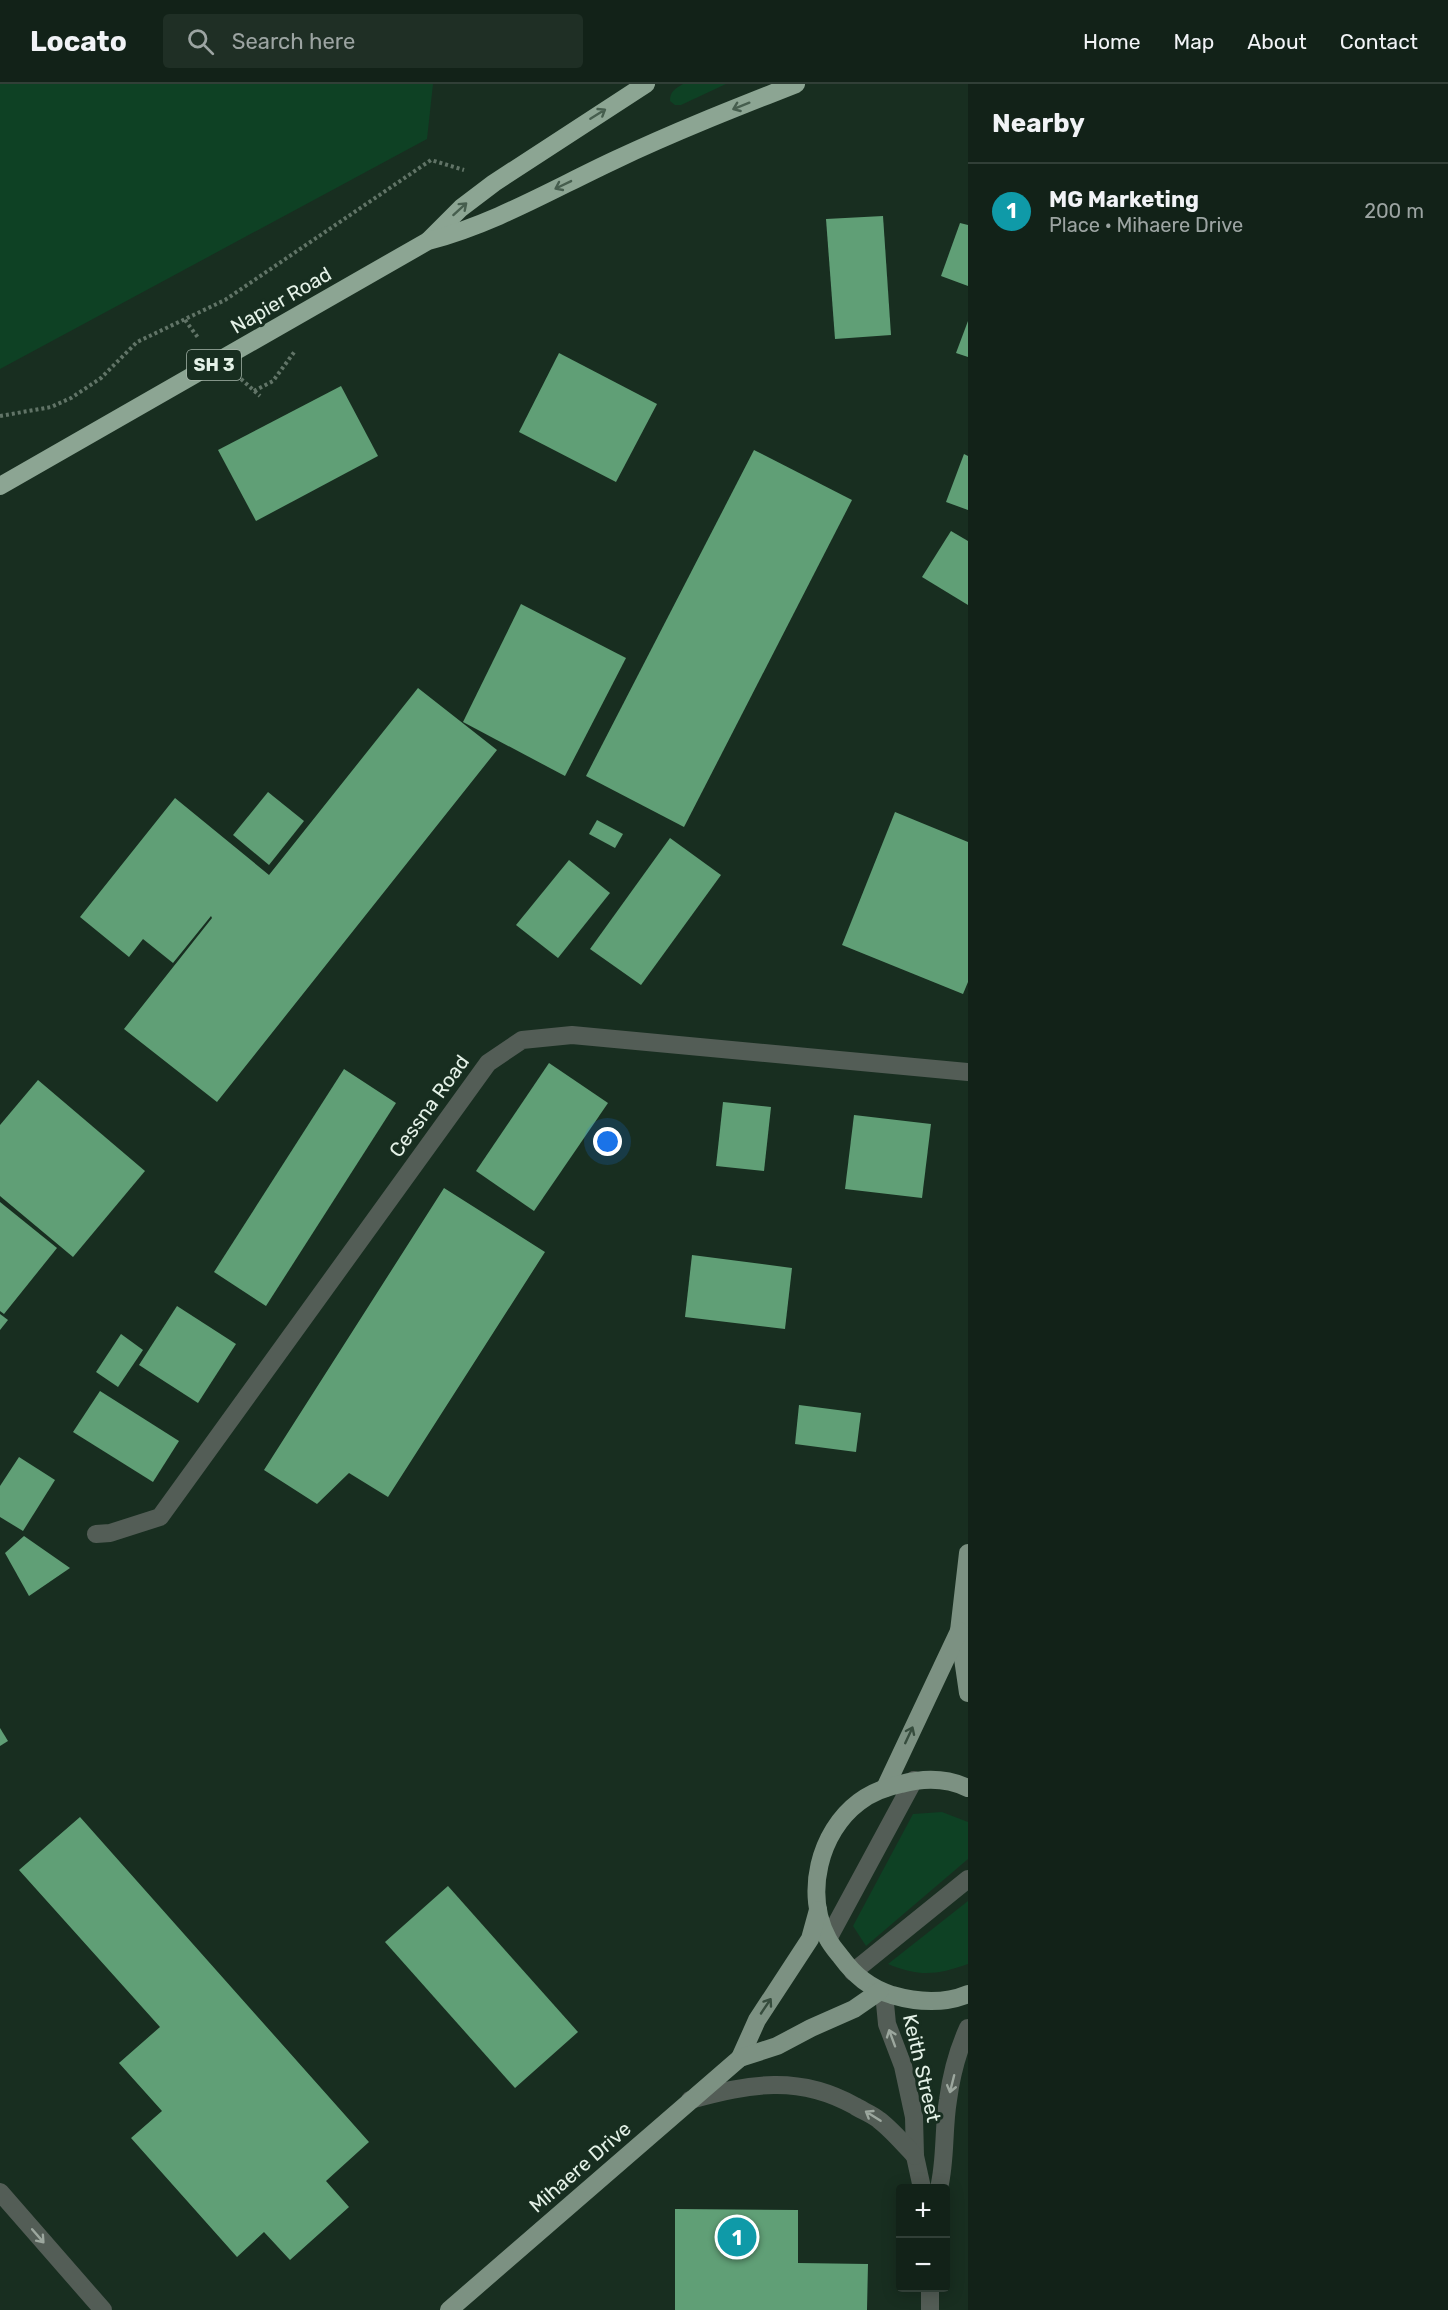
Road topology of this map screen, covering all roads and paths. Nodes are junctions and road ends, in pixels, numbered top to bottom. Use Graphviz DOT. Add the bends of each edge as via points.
graph roads {
  1 [pos="646,84"];
  2 [pos="796,84"];
  3 [pos="448,165"];
  4 [pos="428,241"];
  5 [pos="185,320"];
  6 [pos="194,335"];
  7 [pos="0,416"];
  8 [pos="0,486"];
  9 [pos="968,1072"];
  10 [pos="96,1534"];
  11 [pos="968,1553"];
  12 [pos="959,1631"];
  13 [pos="968,1693"];
  14 [pos="914,1780"];
  15 [pos="885,1788"];
  16 [pos="968,1788"];
  17 [pos="968,1879"];
  18 [pos="818,1910"];
  19 [pos="828,1939"];
  20 [pos="853,1972"];
  21 [pos="882,1992"];
  22 [pos="968,1994"];
  23 [pos="968,2028"];
  24 [pos="740,2058"];
  25 [pos="690,2100"];
  26 [pos="915,2156"];
  27 [pos="921,2184"];
  28 [pos="940,2184"];
  29 [pos="0,2192"];
  30 [pos="930,2292"];
  31 [pos="103,2310"];
  32 [pos="449,2310"];
  33 [pos="930,2310"];
  4 -- 1 [label="highway, Napier Road / SH 3, one-way" via="460,208 494,183"];
  2 -- 4 [label="highway, Napier Road / SH 3, one-way" via="616,159 483,224"];
  3 -- 5 [label="path" via="431,160 225,300"];
  4 -- 8 [label="highway, Napier Road / SH 3"];
  5 -- 6 [label="path"];
  5 -- 7 [label="path" via="137,342 101,378 71,398 51,407"];
  9 -- 10 [label="street, Cessna Road" via="572,1035 522,1041 488,1063 160,1517"];
  11 -- 12 [label="main road"];
  12 -- 13 [label="main road"];
  15 -- 12 [label="main road, one-way"];
  14 -- 15 [label="main road"];
  14 -- 16 [label="main road" via="938,1780"];
  14 -- 19 [label="street"];
  15 -- 18 [label="main road" via="859,1802 838,1824 823,1851 817,1880"];
  17 -- 20 [label="street"];
  18 -- 19 [label="main road"];
  24 -- 18 [label="main road, Mihaere Drive, one-way" via="757,2020 810,1939"];
  19 -- 20 [label="main road"];
  20 -- 21 [label="main road"];
  21 -- 22 [label="main road" via="910,2000 937,2001"];
  21 -- 24 [label="main road, Mihaere Drive" via="777,2046"];
  26 -- 21 [label="street, Keith Street, one-way" via="914,2117 903,2066 887,2024"];
  23 -- 28 [label="street, Keith Street, one-way" via="947,2101"];
  24 -- 25 [label="main road, Mihaere Drive"];
  26 -- 25 [label="street, one-way" via="879,2120 814,2088 769,2084"];
  25 -- 32 [label="main road, Mihaere Drive"];
  26 -- 27 [label="street, Keith Street"];
  29 -- 31 [label="street, one-way"];
  30 -- 33 [label="street"];
}
